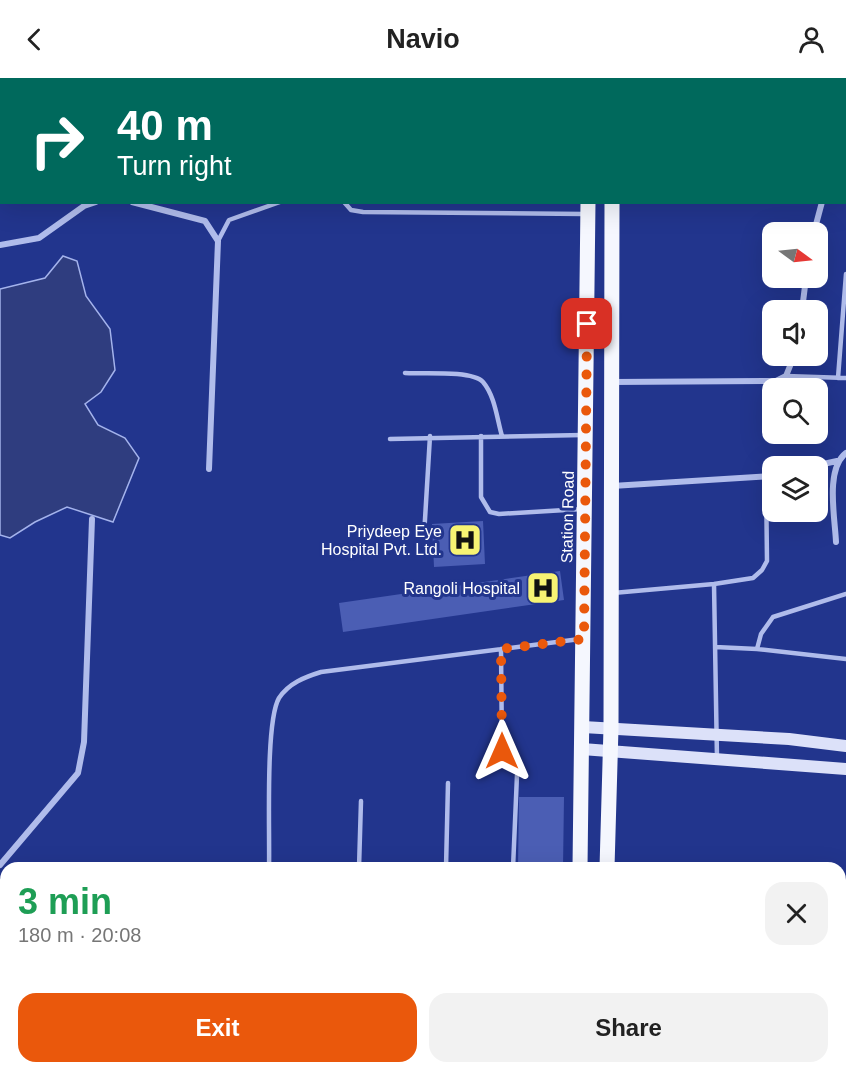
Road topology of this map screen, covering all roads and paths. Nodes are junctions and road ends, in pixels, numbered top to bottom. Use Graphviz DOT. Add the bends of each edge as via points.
graph roads {
  1 [pos="90,204"];
  2 [pos="140,204"];
  3 [pos="274,204"];
  4 [pos="346,204"];
  5 [pos="612,204"];
  6 [pos="821,204"];
  7 [pos="588,208"];
  8 [pos="817,222"];
  9 [pos="218,241"];
  10 [pos="0,244"];
  11 [pos="846,274"];
  12 [pos="790,366"];
  13 [pos="405,373"];
  14 [pos="786,376"];
  15 [pos="838,378"];
  16 [pos="846,378"];
  17 [pos="612,382"];
  18 [pos="586,435"];
  19 [pos="430,436"];
  20 [pos="481,436"];
  21 [pos="502,436"];
  22 [pos="390,439"];
  23 [pos="846,453"];
  24 [pos="837,461"];
  25 [pos="828,463"];
  26 [pos="209,469"];
  27 [pos="762,477"];
  28 [pos="611,486"];
  29 [pos="585,508"];
  30 [pos="92,519"];
  31 [pos="768,522"];
  32 [pos="424,536"];
  33 [pos="836,542"];
  34 [pos="714,584"];
  35 [pos="611,593"];
  36 [pos="846,594"];
  37 [pos="584,639"];
  38 [pos="715,647"];
  39 [pos="501,649"];
  40 [pos="757,649"];
  41 [pos="846,660"];
  42 [pos="583,727"];
  43 [pos="611,728"];
  44 [pos="716,735"];
  45 [pos="846,746"];
  46 [pos="582,749"];
  47 [pos="610,750"];
  48 [pos="502,751"];
  49 [pos="717,759"];
  50 [pos="846,769"];
  51 [pos="517,775"];
  52 [pos="448,783"];
  53 [pos="361,801"];
  54 [pos="3,862"];
  55 [pos="269,862"];
  56 [pos="359,862"];
  57 [pos="446,862"];
  58 [pos="513,862"];
  59 [pos="580,862"];
  60 [pos="607,862"];
  1 -- 10 [label="street" via="39,238"];
  2 -- 9 [label="street" via="205,221"];
  3 -- 9 [label="lane" via="229,220"];
  4 -- 7 [label="lane" via="351,210 363,212"];
  5 -- 17 [label="main road"];
  6 -- 8 [label="street"];
  7 -- 18 [label="main road, Station Road"];
  9 -- 26 [label="street"];
  11 -- 15 [label="lane"];
  12 -- 14 [label="street"];
  13 -- 21 [label="lane" via="471,375 482,381 490,393"];
  14 -- 15 [label="lane"];
  14 -- 17 [label="street" via="764,382"];
  15 -- 16 [label="lane"];
  17 -- 28 [label="main road"];
  18 -- 21 [label="lane"];
  18 -- 29 [label="main road, Station Road"];
  19 -- 20 [label="lane"];
  19 -- 22 [label="lane"];
  19 -- 32 [label="lane"];
  20 -- 21 [label="lane"];
  20 -- 29 [label="lane" via="481,497 490,512"];
  23 -- 24 [label="street"];
  24 -- 25 [label="street"];
  24 -- 33 [label="street" via="833,475"];
  27 -- 28 [label="street"];
  28 -- 35 [label="main road"];
  29 -- 37 [label="main road, Station Road"];
  30 -- 54 [label="street" via="84,742 78,773"];
  31 -- 34 [label="lane" via="767,561 762,570 753,578"];
  34 -- 35 [label="lane"];
  34 -- 38 [label="lane"];
  35 -- 43 [label="main road"];
  36 -- 40 [label="lane" via="773,617 761,634"];
  37 -- 39 [label="lane"];
  37 -- 42 [label="main road, Station Road"];
  38 -- 40 [label="lane"];
  38 -- 44 [label="lane"];
  39 -- 48 [label="lane"];
  39 -- 55 [label="lane" via="321,672 290,686 280,698 272,724"];
  40 -- 41 [label="lane"];
  42 -- 43 [label="main road"];
  42 -- 46 [label="main road, Station Road"];
  43 -- 44 [label="main road"];
  43 -- 47 [label="main road"];
  44 -- 45 [label="main road"];
  44 -- 49 [label="lane"];
  46 -- 47 [label="main road"];
  46 -- 59 [label="main road, Station Road"];
  47 -- 49 [label="main road"];
  47 -- 60 [label="main road"];
  49 -- 50 [label="main road"];
  51 -- 58 [label="lane"];
  52 -- 57 [label="lane"];
  53 -- 56 [label="lane"];
}
